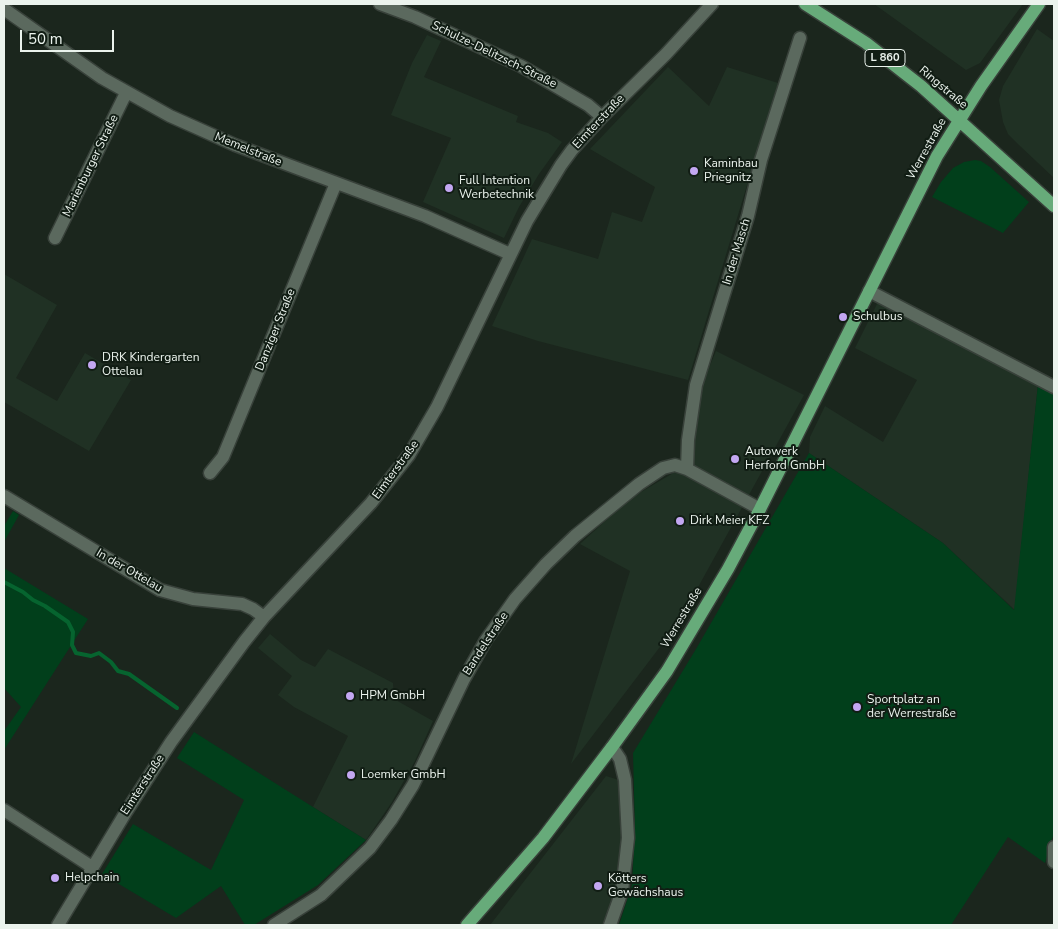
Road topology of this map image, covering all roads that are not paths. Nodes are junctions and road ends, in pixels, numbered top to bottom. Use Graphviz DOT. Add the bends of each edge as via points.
graph roads {
  1 [pos="380,4"];
  2 [pos="712,4"];
  3 [pos="805,4"];
  4 [pos="1039,4"];
  5 [pos="4,9"];
  6 [pos="800,38"];
  7 [pos="126,93"];
  8 [pos="602,117"];
  9 [pos="959,119"];
  10 [pos="336,183"];
  11 [pos="1054,206"];
  12 [pos="55,238"];
  13 [pos="510,254"];
  14 [pos="869,291"];
  15 [pos="1054,387"];
  16 [pos="687,469"];
  17 [pos="210,473"];
  18 [pos="4,496"];
  19 [pos="760,509"];
  20 [pos="264,617"];
  21 [pos="612,747"];
  22 [pos="4,810"];
  23 [pos="1054,847"];
  24 [pos="1054,862"];
  25 [pos="92,867"];
  26 [pos="58,925"];
  27 [pos="274,925"];
  28 [pos="466,925"];
  29 [pos="610,925"];
  1 -- 8 [label="street, Schulze-Delitzsch-Straße" via="521,66 588,105"];
  2 -- 8 [label="street, Eimterstraße"];
  3 -- 9 [label="main road, Ringstraße / L 860" via="866,43"];
  4 -- 9 [label="main road, Werrestraße"];
  5 -- 7 [label="street, Memelstraße"];
  6 -- 16 [label="street, In der Masch" via="696,386"];
  7 -- 10 [label="street, Memelstraße" via="206,133"];
  7 -- 12 [label="street, Marienburger Straße"];
  8 -- 13 [label="street, Eimterstraße" via="572,150 549,183"];
  9 -- 11 [label="main road, Ringstraße / L 860"];
  9 -- 14 [label="main road, Werrestraße"];
  10 -- 13 [label="street, Memelstraße" via="425,216"];
  10 -- 17 [label="street, Danziger Straße" via="223,457"];
  13 -- 20 [label="street, Eimterstraße" via="442,398 409,454 371,503"];
  14 -- 15 [label="street"];
  14 -- 19 [label="main road, Werrestraße"];
  16 -- 19 [label="street, Bandelstraße"];
  16 -- 27 [label="street, Bandelstraße" via="675,465 663,468 604,511 546,564 515,599 486,640 456,694 413,785 386,827 370,848 321,895"];
  18 -- 20 [label="street, In der Ottelau" via="160,590 194,599 242,604"];
  19 -- 21 [label="main road, Werrestraße" via="667,671"];
  20 -- 25 [label="street, Eimterstraße" via="171,742"];
  21 -- 28 [label="main road, Werrestraße" via="543,838"];
  21 -- 29 [label="street" via="620,759 625,780 628,838 622,891"];
  22 -- 25 [label="street"];
  23 -- 24 [label="street"];
  25 -- 26 [label="street, Eimterstraße"];
}
